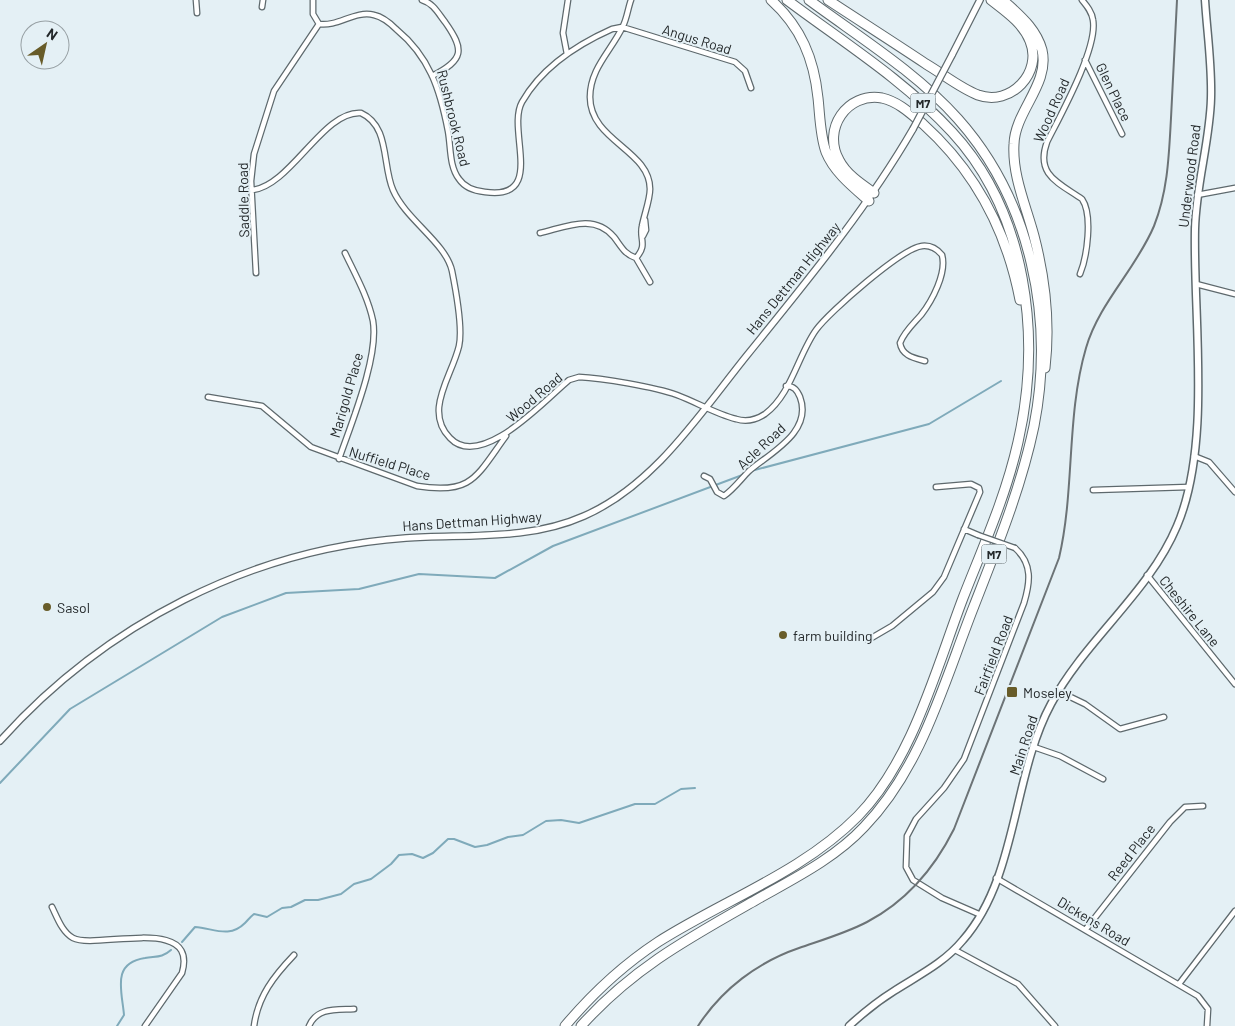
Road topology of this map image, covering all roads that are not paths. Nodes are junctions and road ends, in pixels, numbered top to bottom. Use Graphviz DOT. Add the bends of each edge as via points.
graph roads {
  1 [pos="196,0"];
  2 [pos="263,0"];
  3 [pos="313,0"];
  4 [pos="422,0"];
  5 [pos="568,0"];
  6 [pos="631,0"];
  7 [pos="771,0"];
  8 [pos="787,0"];
  9 [pos="810,0"];
  10 [pos="828,0"];
  11 [pos="980,0"];
  12 [pos="991,0"];
  13 [pos="1003,0"];
  14 [pos="1082,0"];
  15 [pos="1205,0"];
  16 [pos="262,7"];
  17 [pos="198,13"];
  18 [pos="319,24"];
  19 [pos="622,27"];
  20 [pos="568,54"];
  21 [pos="1085,60"];
  22 [pos="432,76"];
  23 [pos="751,88"];
  24 [pos="1122,134"];
  25 [pos="1235,188"];
  26 [pos="252,190"];
  27 [pos="1197,195"];
  28 [pos="871,197"];
  29 [pos="540,233"];
  30 [pos="345,253"];
  31 [pos="636,258"];
  32 [pos="256,273"];
  33 [pos="1080,274"];
  34 [pos="650,282"];
  35 [pos="1196,284"];
  36 [pos="1235,294"];
  37 [pos="1028,342"];
  38 [pos="1197,354"];
  39 [pos="925,361"];
  40 [pos="786,386"];
  41 [pos="208,397"];
  42 [pos="1038,399"];
  43 [pos="705,406"];
  44 [pos="506,435"];
  45 [pos="1194,456"];
  46 [pos="339,459"];
  47 [pos="704,476"];
  48 [pos="1189,486"];
  49 [pos="936,487"];
  50 [pos="1093,490"];
  51 [pos="1235,492"];
  52 [pos="964,529"];
  53 [pos="1147,575"];
  54 [pos="868,640"];
  55 [pos="1235,684"];
  56 [pos="1058,691"];
  57 [pos="1164,717"];
  58 [pos="0,741"];
  59 [pos="1034,747"];
  60 [pos="1103,778"];
  61 [pos="1203,806"];
  62 [pos="996,878"];
  63 [pos="52,907"];
  64 [pos="1235,911"];
  65 [pos="981,915"];
  66 [pos="1086,929"];
  67 [pos="954,950"];
  68 [pos="294,955"];
  69 [pos="1179,984"];
  70 [pos="354,1010"];
  71 [pos="144,1026"];
  72 [pos="254,1026"];
  73 [pos="309,1026"];
  74 [pos="565,1026"];
  75 [pos="581,1026"];
  76 [pos="849,1026"];
  77 [pos="1056,1026"];
  78 [pos="1207,1026"];
  1 -- 17 [label="street"];
  2 -- 16 [label="street"];
  3 -- 18 [label="street" via="313,14"];
  4 -- 22 [label="street" via="434,7 459,44 453,63"];
  5 -- 20 [label="street" via="563,33"];
  6 -- 19 [label="street"];
  7 -- 28 [label="highway" via="796,28 808,52 816,82 826,152 842,176"];
  8 -- 37 [label="highway, M7" via="917,98 968,152 999,204 1014,245 1024,288"];
  9 -- 42 [label="highway, M7" via="941,102 973,137 1001,178 1020,224 1035,278 1040,342"];
  10 -- 12 [label="highway" via="954,82 989,98 1010,93 1019,87 1030,73 1033,58 1027,34"];
  11 -- 28 [label="street, Hans Dettman Highway, bridge" via="913,129"];
  13 -- 42 [label="highway" via="1034,32 1043,61 1014,143 1016,171 1039,255 1045,305 1046,360"];
  14 -- 21 [label="street, Wood Road" via="1090,10 1094,25"];
  15 -- 27 [label="main road, Underwood Road" via="1211,99"];
  18 -- 22 [label="street, Rushbrook Road" via="330,25 369,14 382,18 417,48"];
  18 -- 26 [label="street, Saddle Road" via="268,104 254,154"];
  19 -- 20 [label="street, Rushbrook Road" via="608,31"];
  19 -- 23 [label="street, Angus Road" via="734,62 745,70"];
  19 -- 31 [label="street" via="600,63 590,98 596,122 632,155 645,172 650,191 643,245"];
  20 -- 22 [label="street, Rushbrook Road" via="545,70 522,103 518,123 522,171 516,184 500,192 474,190 459,179"];
  21 -- 24 [label="street, Glen Place"];
  21 -- 33 [label="street, Wood Road" via="1043,156 1049,175 1086,204 1086,252"];
  25 -- 27 [label="street"];
  26 -- 32 [label="street, Saddle Road"];
  26 -- 44 [label="street, Wood Road" via="266,186 347,114 361,113 370,118 380,133 393,190 404,210 440,249 452,271 460,340 439,408 442,426 452,440 470,447"];
  27 -- 35 [label="main road, Underwood Road"];
  28 -- 37 [label="highway" via="839,160 834,136 836,123 849,106 875,97 894,102 911,113 942,143 978,189 1009,258"];
  28 -- 43 [label="street, Hans Dettman Highway"];
  29 -- 31 [label="street" via="597,223"];
  30 -- 46 [label="street, Marigold Place" via="367,303 374,329 367,374"];
  31 -- 34 [label="street"];
  35 -- 36 [label="street"];
  35 -- 38 [label="main road, Underwood Road"];
  37 -- 74 [label="highway, M7" via="1024,411 1007,482 911,734 882,788 847,827 816,851 656,943 631,961"];
  38 -- 45 [label="main road, Main Road"];
  39 -- 40 [label="street, Wood Road" via="903,352 900,343 925,310 944,271 942,255 930,246 916,247 900,256 835,310 812,336"];
  40 -- 43 [label="street, Wood Road" via="772,407 753,420 736,419"];
  40 -- 47 [label="street, Acle Road" via="795,388 801,401 799,421 795,431 779,449 748,472 724,496"];
  41 -- 46 [label="street, Nuffield Place" via="262,406 306,445"];
  42 -- 75 [label="highway, M7" via="1015,495 926,730 894,791 862,830 842,847 816,866 649,963 613,992"];
  43 -- 44 [label="street, Wood Road" via="651,389 586,377 574,378"];
  43 -- 58 [label="street, Hans Dettman Highway" via="638,482 611,502 574,521 526,532 405,538 347,546 266,566 202,590 161,611 97,652 38,702"];
  44 -- 46 [label="street, Nuffield Place" via="475,475 455,488 417,486"];
  45 -- 48 [label="main road, Main Road"];
  45 -- 51 [label="street" via="1209,462"];
  48 -- 50 [label="street"];
  48 -- 53 [label="main road, Main Road" via="1176,529"];
  49 -- 52 [label="street" via="971,484 979,488 979,497"];
  52 -- 54 [label="street" via="944,577 933,592 892,626"];
  52 -- 65 [label="street, Fairfield Road, bridge" via="1015,548 1024,557 1030,579 1021,612 964,759 910,828 906,867 918,884"];
  53 -- 55 [label="street, Cheshire Lane"];
  53 -- 56 [label="main road, Main Road"];
  56 -- 57 [label="street" via="1085,704 1120,729"];
  56 -- 59 [label="main road, Main Road"];
  59 -- 60 [label="street"];
  59 -- 62 [label="main road, Main Road"];
  61 -- 66 [label="street, Reed Place" via="1185,806"];
  62 -- 65 [label="main road, Main Road"];
  62 -- 66 [label="street, Dickens Road"];
  63 -- 71 [label="street" via="67,934 78,940 150,938 169,941 180,951 184,964 182,973"];
  64 -- 69 [label="street"];
  65 -- 67 [label="main road, Main Road"];
  66 -- 69 [label="street, Dickens Road"];
  67 -- 76 [label="main road, Main Road" via="878,1001"];
  67 -- 77 [label="street" via="1024,988"];
  68 -- 72 [label="street" via="272,979 259,1004"];
  69 -- 78 [label="street, Dickens Road" via="1206,1005"];
  70 -- 73 [label="street" via="325,1011 313,1018"];
}
